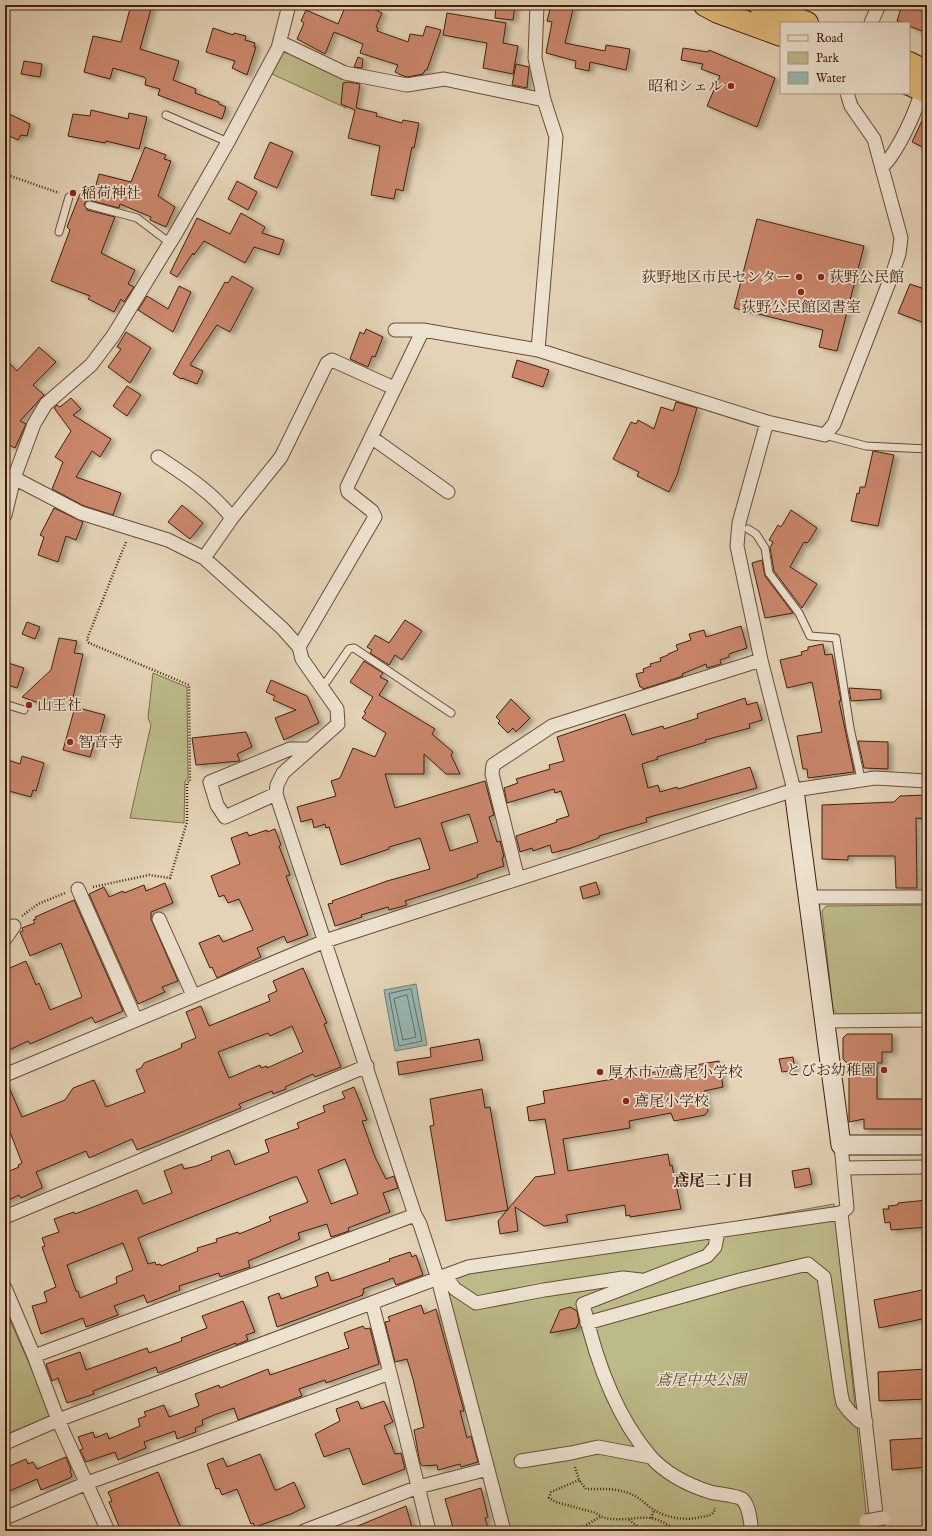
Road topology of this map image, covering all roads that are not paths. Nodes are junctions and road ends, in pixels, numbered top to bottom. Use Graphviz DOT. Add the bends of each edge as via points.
graph roads {
  1 [pos="289,5"];
  2 [pos="537,5"];
  3 [pos="705,5"];
  4 [pos="760,5"];
  5 [pos="879,5"];
  6 [pos="804,22"];
  7 [pos="871,22"];
  8 [pos="780,35"];
  9 [pos="280,42"];
  10 [pos="910,66"];
  11 [pos="921,84"];
  12 [pos="847,94"];
  13 [pos="544,100"];
  14 [pos="166,115"];
  15 [pos="228,142"];
  16 [pos="882,167"];
  17 [pos="69,196"];
  18 [pos="89,205"];
  19 [pos="59,232"];
  20 [pos="170,243"];
  21 [pos="395,330"];
  22 [pos="423,330"];
  23 [pos="538,350"];
  24 [pos="394,388"];
  25 [pos="767,422"];
  26 [pos="825,435"];
  27 [pos="371,437"];
  28 [pos="927,449"];
  29 [pos="158,457"];
  30 [pos="14,478"];
  31 [pos="448,492"];
  32 [pos="5,515"];
  33 [pos="232,518"];
  34 [pos="743,526"];
  35 [pos="204,558"];
  36 [pos="299,646"];
  37 [pos="761,660"];
  38 [pos="321,686"];
  39 [pos="5,704"];
  40 [pos="24,710"];
  41 [pos="451,713"];
  42 [pos="310,749"];
  43 [pos="861,779"];
  44 [pos="927,781"];
  45 [pos="794,790"];
  46 [pos="276,794"];
  47 [pos="518,879"];
  48 [pos="78,890"];
  49 [pos="809,897"];
  50 [pos="927,898"];
  51 [pos="159,919"];
  52 [pos="14,926"];
  53 [pos="5,939"];
  54 [pos="325,941"];
  55 [pos="193,995"];
  56 [pos="136,1020"];
  57 [pos="927,1020"];
  58 [pos="825,1022"];
  59 [pos="367,1066"];
  60 [pos="5,1075"];
  61 [pos="841,1145"];
  62 [pos="927,1145"];
  63 [pos="927,1167"];
  64 [pos="843,1168"];
  65 [pos="841,1213"];
  66 [pos="415,1215"];
  67 [pos="5,1217"];
  68 [pos="718,1231"];
  69 [pos="442,1277"];
  70 [pos="642,1280"];
  71 [pos="5,1288"];
  72 [pos="372,1303"];
  73 [pos="587,1323"];
  74 [pos="34,1356"];
  75 [pos="390,1373"];
  76 [pos="58,1420"];
  77 [pos="866,1422"];
  78 [pos="5,1443"];
  79 [pos="651,1457"];
  80 [pos="520,1461"];
  81 [pos="488,1469"];
  82 [pos="87,1483"];
  83 [pos="418,1487"];
  84 [pos="5,1518"];
  85 [pos="867,1526"];
  86 [pos="108,1531"];
  87 [pos="304,1531"];
  88 [pos="429,1531"];
  89 [pos="504,1531"];
  90 [pos="752,1531"];
  91 [pos="878,1531"];
  92 [pos="884,1531"];
  1 -- 9 [label="street"];
  2 -- 13 [label="street" via="535,58"];
  3 -- 8 [label="highway"];
  4 -- 6 [label="highway"];
  5 -- 7 [label="street"];
  9 -- 13 [label="street" via="345,73 407,86 444,79"];
  9 -- 15 [label="street"];
  10 -- 11 [label="highway"];
  11 -- 16 [label="street" via="919,103 890,159"];
  12 -- 16 [label="street" via="851,106 874,139"];
  13 -- 23 [label="street" via="556,137"];
  14 -- 15 [label="lane"];
  15 -- 20 [label="street"];
  16 -- 26 [label="street" via="901,238 899,254 834,424"];
  17 -- 19 [label="lane"];
  18 -- 20 [label="lane" via="137,218"];
  20 -- 30 [label="street" via="113,336 91,366 46,404 34,424"];
  21 -- 22 [label="street"];
  22 -- 23 [label="street"];
  22 -- 24 [label="street"];
  23 -- 25 [label="street"];
  24 -- 27 [label="street"];
  24 -- 33 [label="street" via="332,360 327,363 281,457"];
  25 -- 26 [label="street"];
  25 -- 34 [label="street"];
  26 -- 28 [label="lane" via="866,446"];
  27 -- 31 [label="street"];
  27 -- 36 [label="street" via="347,487 348,492 372,511 375,517"];
  29 -- 33 [label="street" via="183,474 225,509"];
  30 -- 32 [label="street"];
  30 -- 35 [label="street" via="81,513 168,540"];
  33 -- 35 [label="street"];
  34 -- 37 [label="street" via="736,546"];
  34 -- 43 [label="lane" via="756,534 765,548 769,573 799,612 810,636 836,638"];
  35 -- 36 [label="street"];
  36 -- 38 [label="street" via="302,659"];
  37 -- 45 [label="street"];
  37 -- 47 [label="street" via="552,726 493,765 492,774"];
  38 -- 41 [label="lane" via="349,649 354,648"];
  38 -- 42 [label="street" via="337,709 338,724"];
  39 -- 40 [label="lane"];
  42 -- 46 [label="street" via="283,773"];
  42 -- 46 [label="street" via="290,749 210,782 217,805 226,817"];
  43 -- 44 [label="street"];
  43 -- 45 [label="street"];
  45 -- 47 [label="street"];
  45 -- 49 [label="street"];
  46 -- 54 [label="street"];
  47 -- 54 [label="street"];
  48 -- 56 [label="street"];
  49 -- 50 [label="street"];
  49 -- 58 [label="street"];
  51 -- 55 [label="street"];
  52 -- 53 [label="street"];
  54 -- 55 [label="street"];
  54 -- 59 [label="street"];
  55 -- 56 [label="street"];
  56 -- 60 [label="street"];
  57 -- 58 [label="street"];
  58 -- 61 [label="street"];
  59 -- 66 [label="street"];
  59 -- 67 [label="street"];
  61 -- 62 [label="street"];
  61 -- 64 [label="street"];
  63 -- 64 [label="street"];
  64 -- 65 [label="street" via="847,1208"];
  65 -- 68 [label="street"];
  65 -- 77 [label="street"];
  66 -- 69 [label="street"];
  66 -- 74 [label="street"];
  68 -- 69 [label="street" via="468,1267"];
  68 -- 70 [label="street" via="715,1247 707,1256"];
  69 -- 70 [label="street" via="476,1302 623,1278"];
  69 -- 72 [label="street"];
  69 -- 81 [label="street"];
  70 -- 73 [label="street" via="583,1304"];
  71 -- 74 [label="street"];
  72 -- 75 [label="street"];
  72 -- 76 [label="street"];
  73 -- 77 [label="street" via="740,1280 808,1264 824,1277 843,1403 859,1421"];
  73 -- 79 [label="street" via="626,1425"];
  74 -- 76 [label="street"];
  75 -- 82 [label="street"];
  75 -- 83 [label="street"];
  76 -- 78 [label="street"];
  76 -- 82 [label="street"];
  77 -- 91 [label="street"];
  79 -- 80 [label="street" via="598,1447"];
  79 -- 90 [label="street" via="677,1478 742,1499 747,1505"];
  81 -- 83 [label="street"];
  81 -- 89 [label="street"];
  82 -- 84 [label="street"];
  82 -- 86 [label="street"];
  83 -- 87 [label="street"];
  83 -- 88 [label="street"];
  85 -- 92 [label="street, bridge" via="883,1518"];
}
